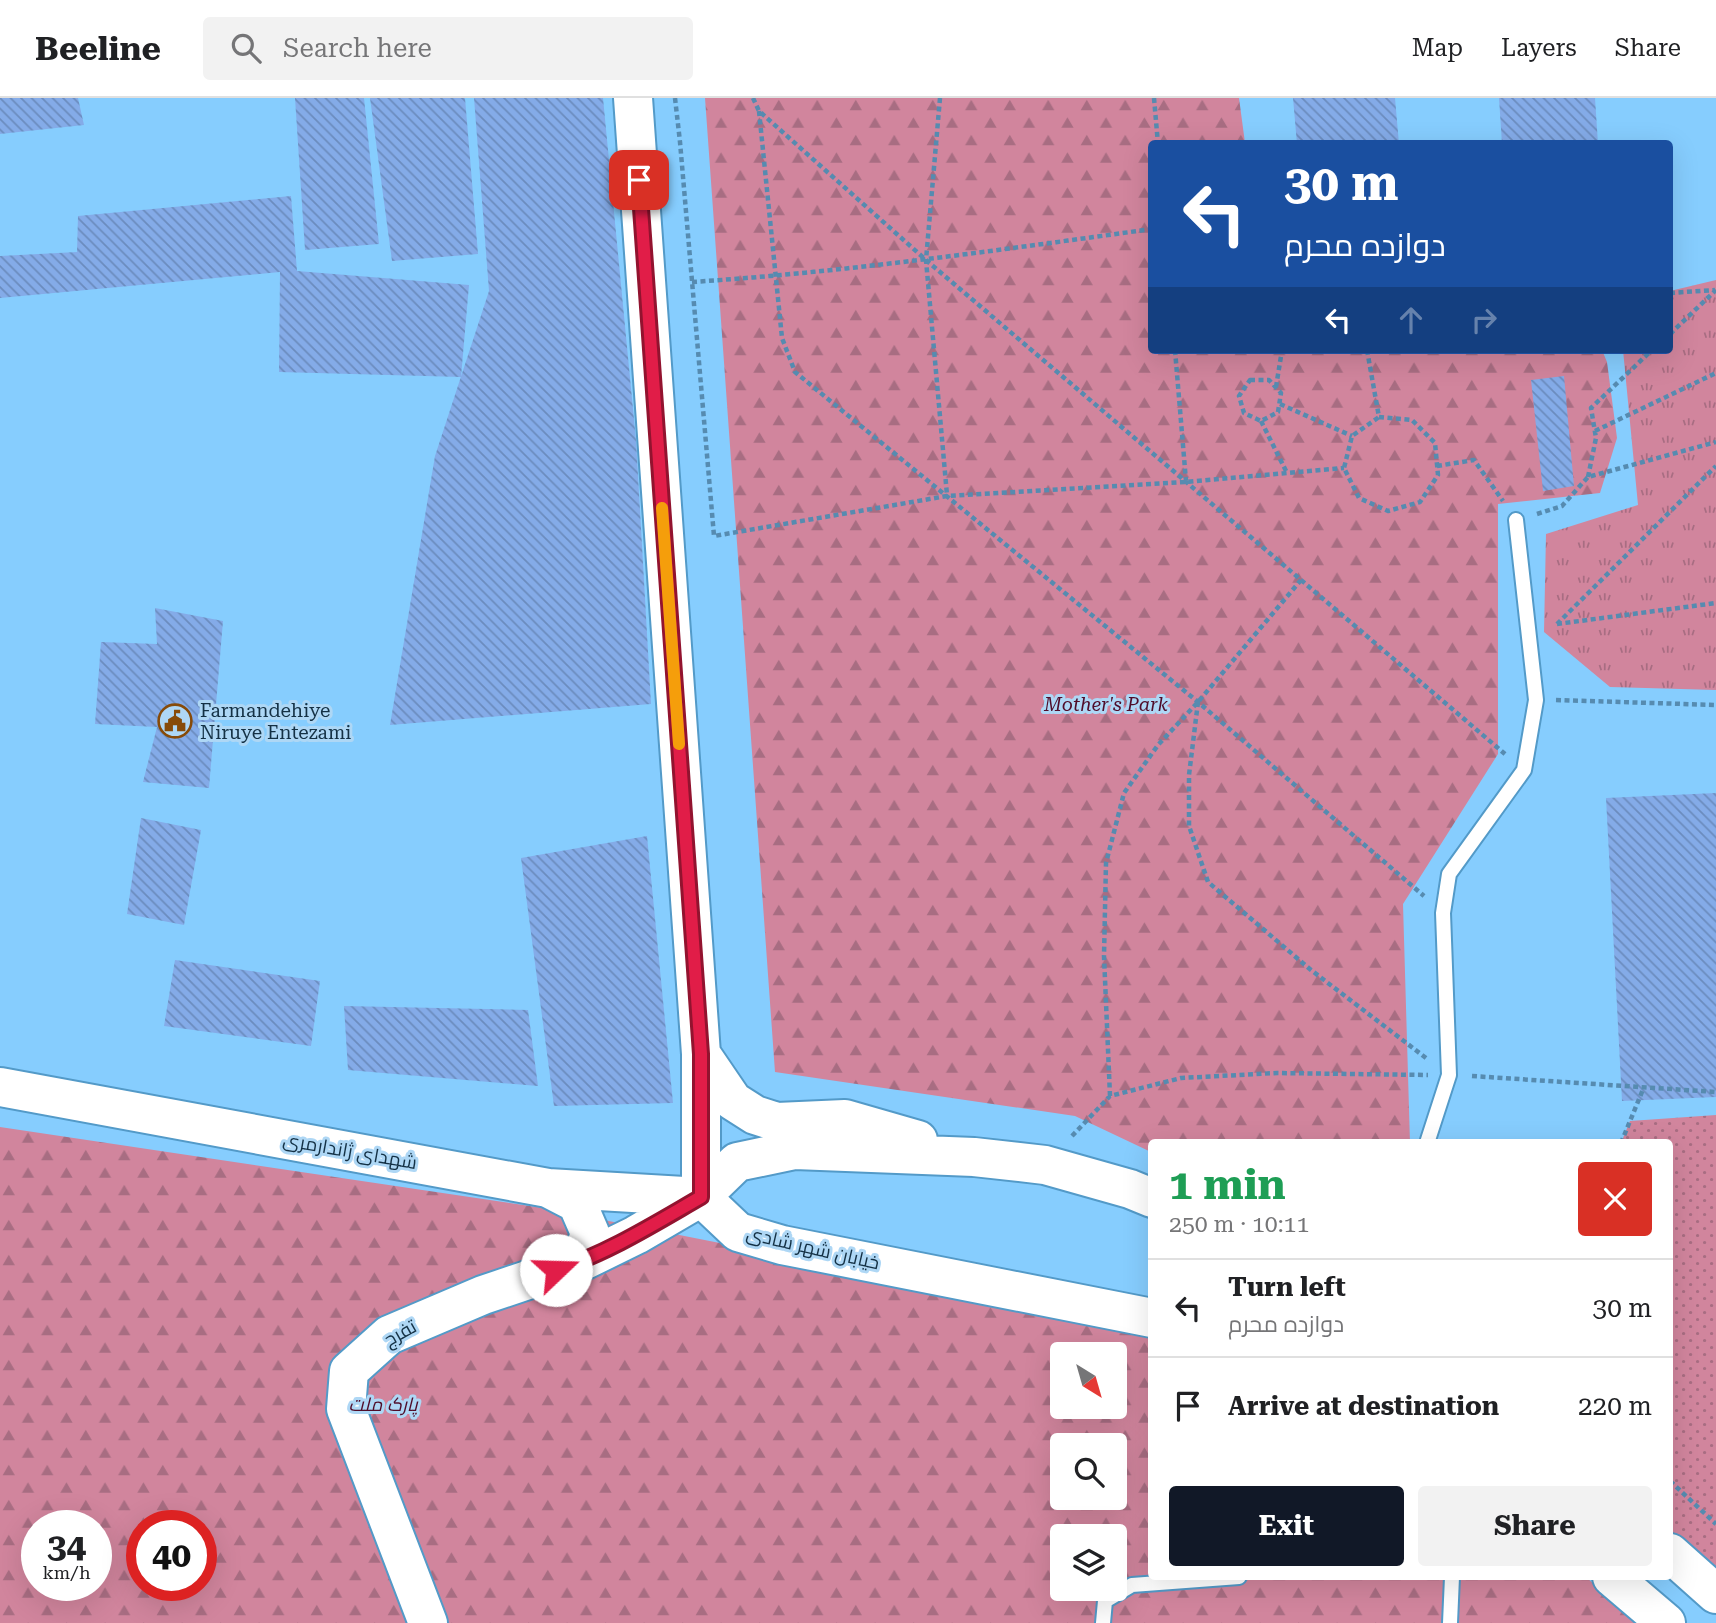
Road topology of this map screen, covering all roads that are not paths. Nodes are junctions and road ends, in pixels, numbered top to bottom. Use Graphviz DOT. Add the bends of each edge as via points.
graph roads {
  1 [pos="633,98"];
  2 [pos="1516,520"];
  3 [pos="701,1054"];
  4 [pos="0,1087"];
  5 [pos="1428,1139"];
  6 [pos="795,1150"];
  7 [pos="974,1157"];
  8 [pos="548,1188"];
  9 [pos="1148,1196"];
  10 [pos="701,1197"];
  11 [pos="782,1245"];
  12 [pos="581,1262"];
  13 [pos="1148,1317"];
  14 [pos="1673,1556"];
  15 [pos="1199,1580"];
  16 [pos="1452,1580"];
  17 [pos="1616,1580"];
  18 [pos="1716,1594"];
  19 [pos="428,1623"];
  20 [pos="1103,1623"];
  21 [pos="1450,1623"];
  22 [pos="1667,1623"];
  1 -- 3 [label="main road"];
  2 -- 5 [label="lane" via="1536,700 1524,770 1449,874 1443,912 1449,1075"];
  3 -- 7 [label="main road" via="733,1101 755,1115 777,1122 845,1119"];
  3 -- 10 [label="main road"];
  4 -- 8 [label="main road, شهدای ژاندارمری"];
  6 -- 7 [label="main road"];
  6 -- 10 [label="main road" via="737,1162"];
  6 -- 11 [label="main road" via="744,1176 734,1192 739,1214 759,1234"];
  7 -- 9 [label="main road" via="1045,1165"];
  8 -- 10 [label="main road, شهدای ژاندارمری"];
  8 -- 12 [label="main road" via="577,1203 590,1233"];
  10 -- 11 [label="main road, خیابان شهر شادی" via="738,1232"];
  10 -- 12 [label="main road, تفرج"];
  11 -- 13 [label="main road, خیابان شهر شادی"];
  12 -- 19 [label="main road, تفرج" via="483,1294 389,1335 349,1371 346,1409"];
  14 -- 18 [label="main road"];
  15 -- 20 [label="lane" via="1132,1585 1105,1601"];
  16 -- 21 [label="lane"];
  17 -- 22 [label="main road"];
}
